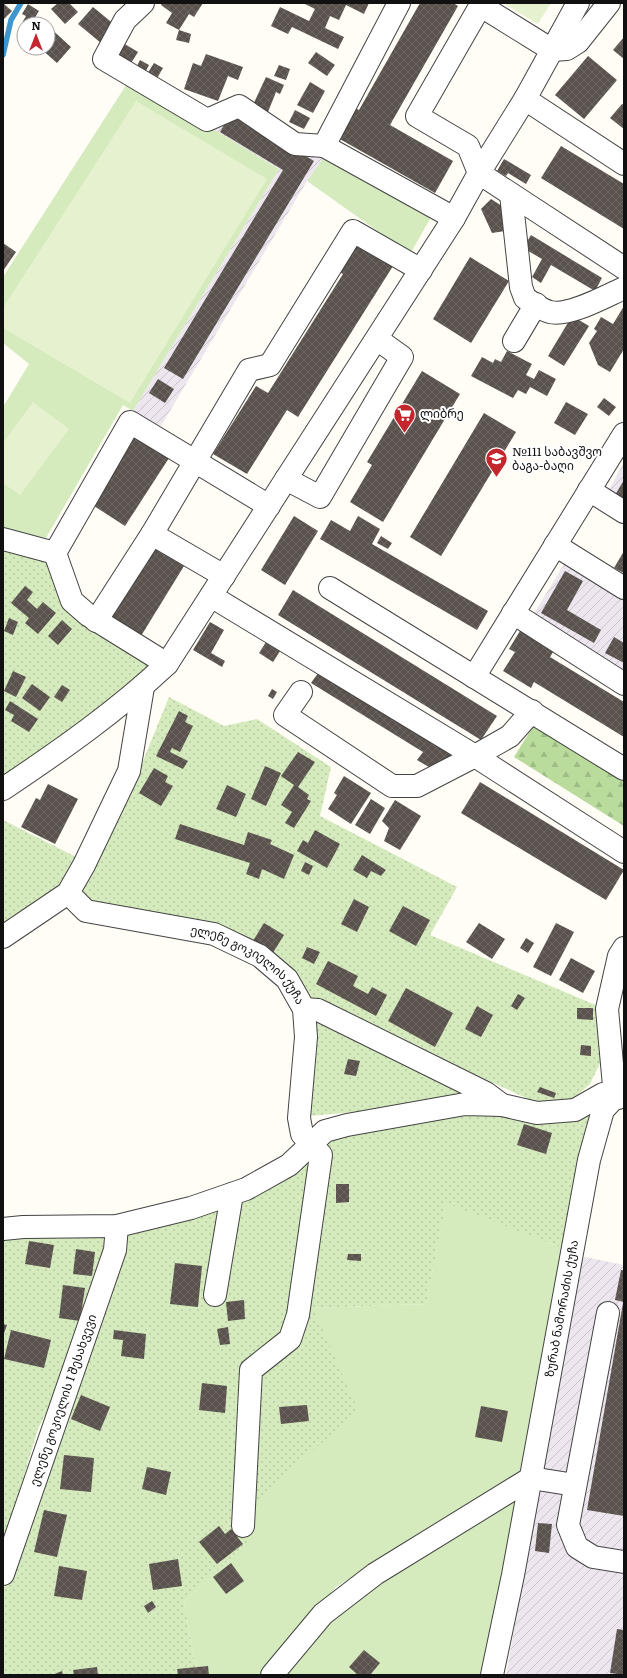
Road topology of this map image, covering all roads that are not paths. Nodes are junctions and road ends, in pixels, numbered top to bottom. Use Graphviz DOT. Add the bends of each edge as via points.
graph roads {
  1 [pos="143,3"];
  2 [pos="399,3"];
  3 [pos="578,3"];
  4 [pos="609,3"];
  5 [pos="481,5"];
  6 [pos="552,50"];
  7 [pos="525,100"];
  8 [pos="324,146"];
  9 [pos="624,164"];
  10 [pos="479,173"];
  11 [pos="511,194"];
  12 [pos="454,218"];
  13 [pos="624,268"];
  14 [pos="420,270"];
  15 [pos="624,288"];
  16 [pos="536,304"];
  17 [pos="377,339"];
  18 [pos="514,340"];
  19 [pos="624,434"];
  20 [pos="196,462"];
  21 [pos="286,479"];
  22 [pos="589,490"];
  23 [pos="269,506"];
  24 [pos="624,512"];
  25 [pos="152,534"];
  26 [pos="3,539"];
  27 [pos="555,545"];
  28 [pos="55,553"];
  29 [pos="224,576"];
  30 [pos="330,588"];
  31 [pos="624,588"];
  32 [pos="211,596"];
  33 [pos="513,613"];
  34 [pos="96,621"];
  35 [pos="167,664"];
  36 [pos="474,676"];
  37 [pos="624,684"];
  38 [pos="143,687"];
  39 [pos="302,692"];
  40 [pos="532,711"];
  41 [pos="475,756"];
  42 [pos="624,769"];
  43 [pos="3,789"];
  44 [pos="624,852"];
  45 [pos="68,893"];
  46 [pos="3,937"];
  47 [pos="624,948"];
  48 [pos="304,1009"];
  49 [pos="619,1099"];
  50 [pos="502,1105"];
  51 [pos="310,1145"];
  52 [pos="232,1194"];
  53 [pos="117,1226"];
  54 [pos="3,1229"];
  55 [pos="215,1295"];
  56 [pos="608,1313"];
  57 [pos="531,1478"];
  58 [pos="575,1485"];
  59 [pos="243,1526"];
  60 [pos="624,1562"];
  61 [pos="3,1574"];
  62 [pos="272,1675"];
  63 [pos="492,1675"];
  1 -- 8 [label="street" via="125,20 104,59 207,120 239,106 295,144"];
  2 -- 8 [label="street"];
  3 -- 6 [label="street"];
  4 -- 6 [label="street" via="578,42 567,49"];
  5 -- 6 [label="street"];
  5 -- 10 [label="street" via="417,116 468,146"];
  6 -- 7 [label="street"];
  7 -- 9 [label="street"];
  7 -- 10 [label="street"];
  8 -- 12 [label="street"];
  10 -- 11 [label="street"];
  10 -- 12 [label="street"];
  11 -- 13 [label="street"];
  11 -- 16 [label="street" via="521,287 525,298"];
  12 -- 14 [label="street"];
  14 -- 17 [label="street"];
  14 -- 20 [label="street" via="353,231 270,365 249,370"];
  15 -- 16 [label="street" via="572,310 558,313 548,312"];
  16 -- 18 [label="street"];
  17 -- 21 [label="street"];
  17 -- 21 [label="street" via="402,357 320,498"];
  19 -- 22 [label="street"];
  20 -- 23 [label="street"];
  20 -- 25 [label="street"];
  20 -- 28 [label="street" via="130,422"];
  21 -- 23 [label="street"];
  22 -- 24 [label="street"];
  22 -- 27 [label="street"];
  23 -- 29 [label="street"];
  25 -- 29 [label="street"];
  25 -- 34 [label="street"];
  26 -- 28 [label="street"];
  27 -- 31 [label="street"];
  27 -- 33 [label="street"];
  28 -- 34 [label="street" via="72,600"];
  29 -- 32 [label="street"];
  30 -- 36 [label="street"];
  32 -- 35 [label="street"];
  32 -- 41 [label="street"];
  33 -- 36 [label="street"];
  33 -- 37 [label="street"];
  34 -- 35 [label="street"];
  35 -- 38 [label="street"];
  36 -- 40 [label="street"];
  38 -- 43 [label="street"];
  38 -- 45 [label="street" via="129,771"];
  39 -- 41 [label="street" via="285,716 392,786 418,786"];
  40 -- 41 [label="street" via="510,736"];
  40 -- 42 [label="street"];
  41 -- 44 [label="street"];
  45 -- 46 [label="street"];
  45 -- 48 [label="street, ელენე გოკიელის ქუჩა" via="86,911 214,934 260,956 287,979"];
  47 -- 49 [label="street" via="619,956 607,1009"];
  48 -- 50 [label="street" via="318,1010 486,1093"];
  48 -- 51 [label="street, ელენე გოკიელის ქუჩა" via="306,1036 299,1118 302,1134"];
  49 -- 50 [label="street" via="603,1094 575,1110 537,1113"];
  49 -- 57 [label="street, ზურაბ ნამორაძის ქუჩა" via="603,1110 589,1160"];
  50 -- 51 [label="street" via="465,1104 347,1125 325,1131"];
  51 -- 52 [label="street" via="289,1165"];
  51 -- 59 [label="street, ელენე გოკიელის ქუჩა" via="321,1154 298,1315 290,1339 251,1370"];
  52 -- 53 [label="street" via="192,1208"];
  52 -- 55 [label="street"];
  53 -- 54 [label="street"];
  53 -- 61 [label="street, ელენე გოკიელის I შესახვევი" via="115,1250"];
  56 -- 58 [label="street"];
  57 -- 58 [label="street"];
  57 -- 62 [label="street" via="431,1539 364,1583 323,1614"];
  57 -- 63 [label="street, ზურაბ ნამორაძის ქუჩა"];
  58 -- 60 [label="street" via="568,1525 577,1547 593,1558"];
}
